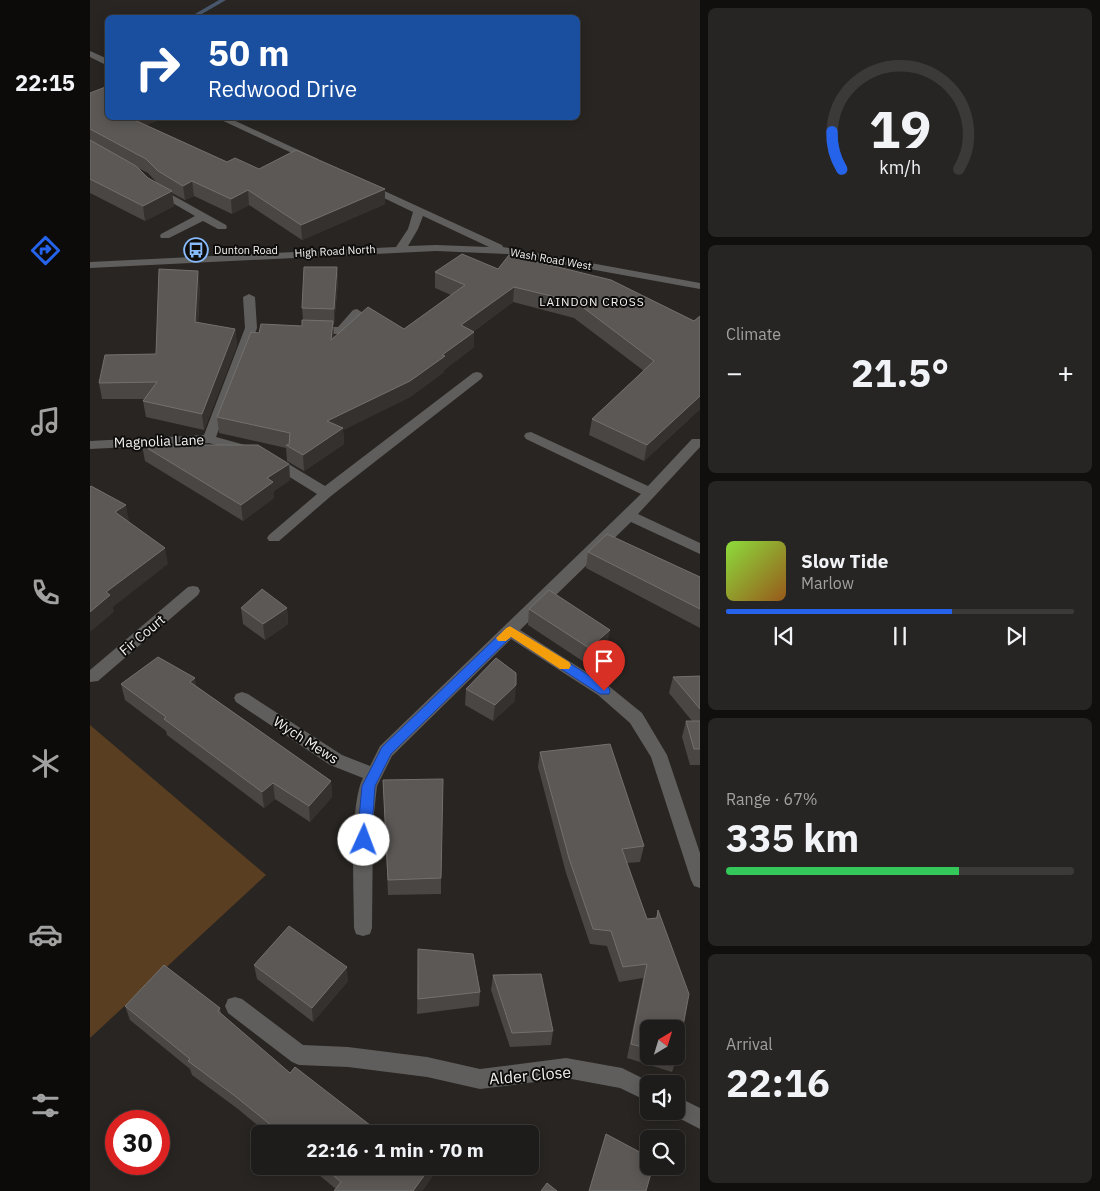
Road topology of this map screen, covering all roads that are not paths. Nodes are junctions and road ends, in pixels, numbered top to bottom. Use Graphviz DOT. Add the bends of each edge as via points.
graph roads {
  1 [pos="90,54"];
  2 [pos="105,62"];
  3 [pos="226,120"];
  4 [pos="320,163"];
  5 [pos="354,180"];
  6 [pos="149,183"];
  7 [pos="419,210"];
  8 [pos="202,217"];
  9 [pos="222,227"];
  10 [pos="165,236"];
  11 [pos="401,248"];
  12 [pos="507,250"];
  13 [pos="90,264"];
  14 [pos="700,286"];
  15 [pos="249,297"];
  16 [pos="357,313"];
  17 [pos="301,330"];
  18 [pos="477,376"];
  19 [pos="531,436"];
  20 [pos="209,438"];
  21 [pos="697,442"];
  22 [pos="90,445"];
  23 [pos="649,492"];
  24 [pos="326,493"];
  25 [pos="628,515"];
  26 [pos="274,538"];
  27 [pos="700,549"];
  28 [pos="193,591"];
  29 [pos="510,631"];
  30 [pos="90,676"];
  31 [pos="242,698"];
  32 [pos="374,775"];
  33 [pos="700,880"];
  34 [pos="363,928"];
  35 [pos="235,1006"];
  36 [pos="640,1087"];
  37 [pos="685,1111"];
  38 [pos="700,1119"];
  1 -- 2 [label="street"];
  3 -- 4 [label="street"];
  5 -- 7 [label="street"];
  6 -- 8 [label="street"];
  7 -- 11 [label="street" via="413,229"];
  7 -- 12 [label="street"];
  8 -- 9 [label="street"];
  8 -- 10 [label="street"];
  11 -- 12 [label="street, Wash Road West"];
  11 -- 13 [label="street, High Road North"];
  12 -- 14 [label="street, Wash Road West"];
  15 -- 20 [label="street" via="256,328"];
  16 -- 17 [label="street" via="341,331"];
  18 -- 24 [label="street"];
  19 -- 23 [label="street"];
  20 -- 22 [label="street, Magnolia Lane"];
  20 -- 24 [label="street, Magnolia Lane" via="265,456"];
  21 -- 23 [label="street"];
  23 -- 25 [label="street"];
  24 -- 26 [label="street"];
  25 -- 27 [label="street"];
  25 -- 29 [label="street"];
  28 -- 30 [label="street, Fir Court"];
  29 -- 32 [label="street" via="386,751"];
  29 -- 33 [label="street" via="604,691 636,718 659,755"];
  31 -- 32 [label="street, Wych Mews" via="336,760"];
  32 -- 34 [label="street" via="368,786 364,822"];
  35 -- 36 [label="street, Alder Close" via="299,1055 348,1056 428,1067 480,1080 566,1068 622,1078"];
  37 -- 38 [label="street"];
}
